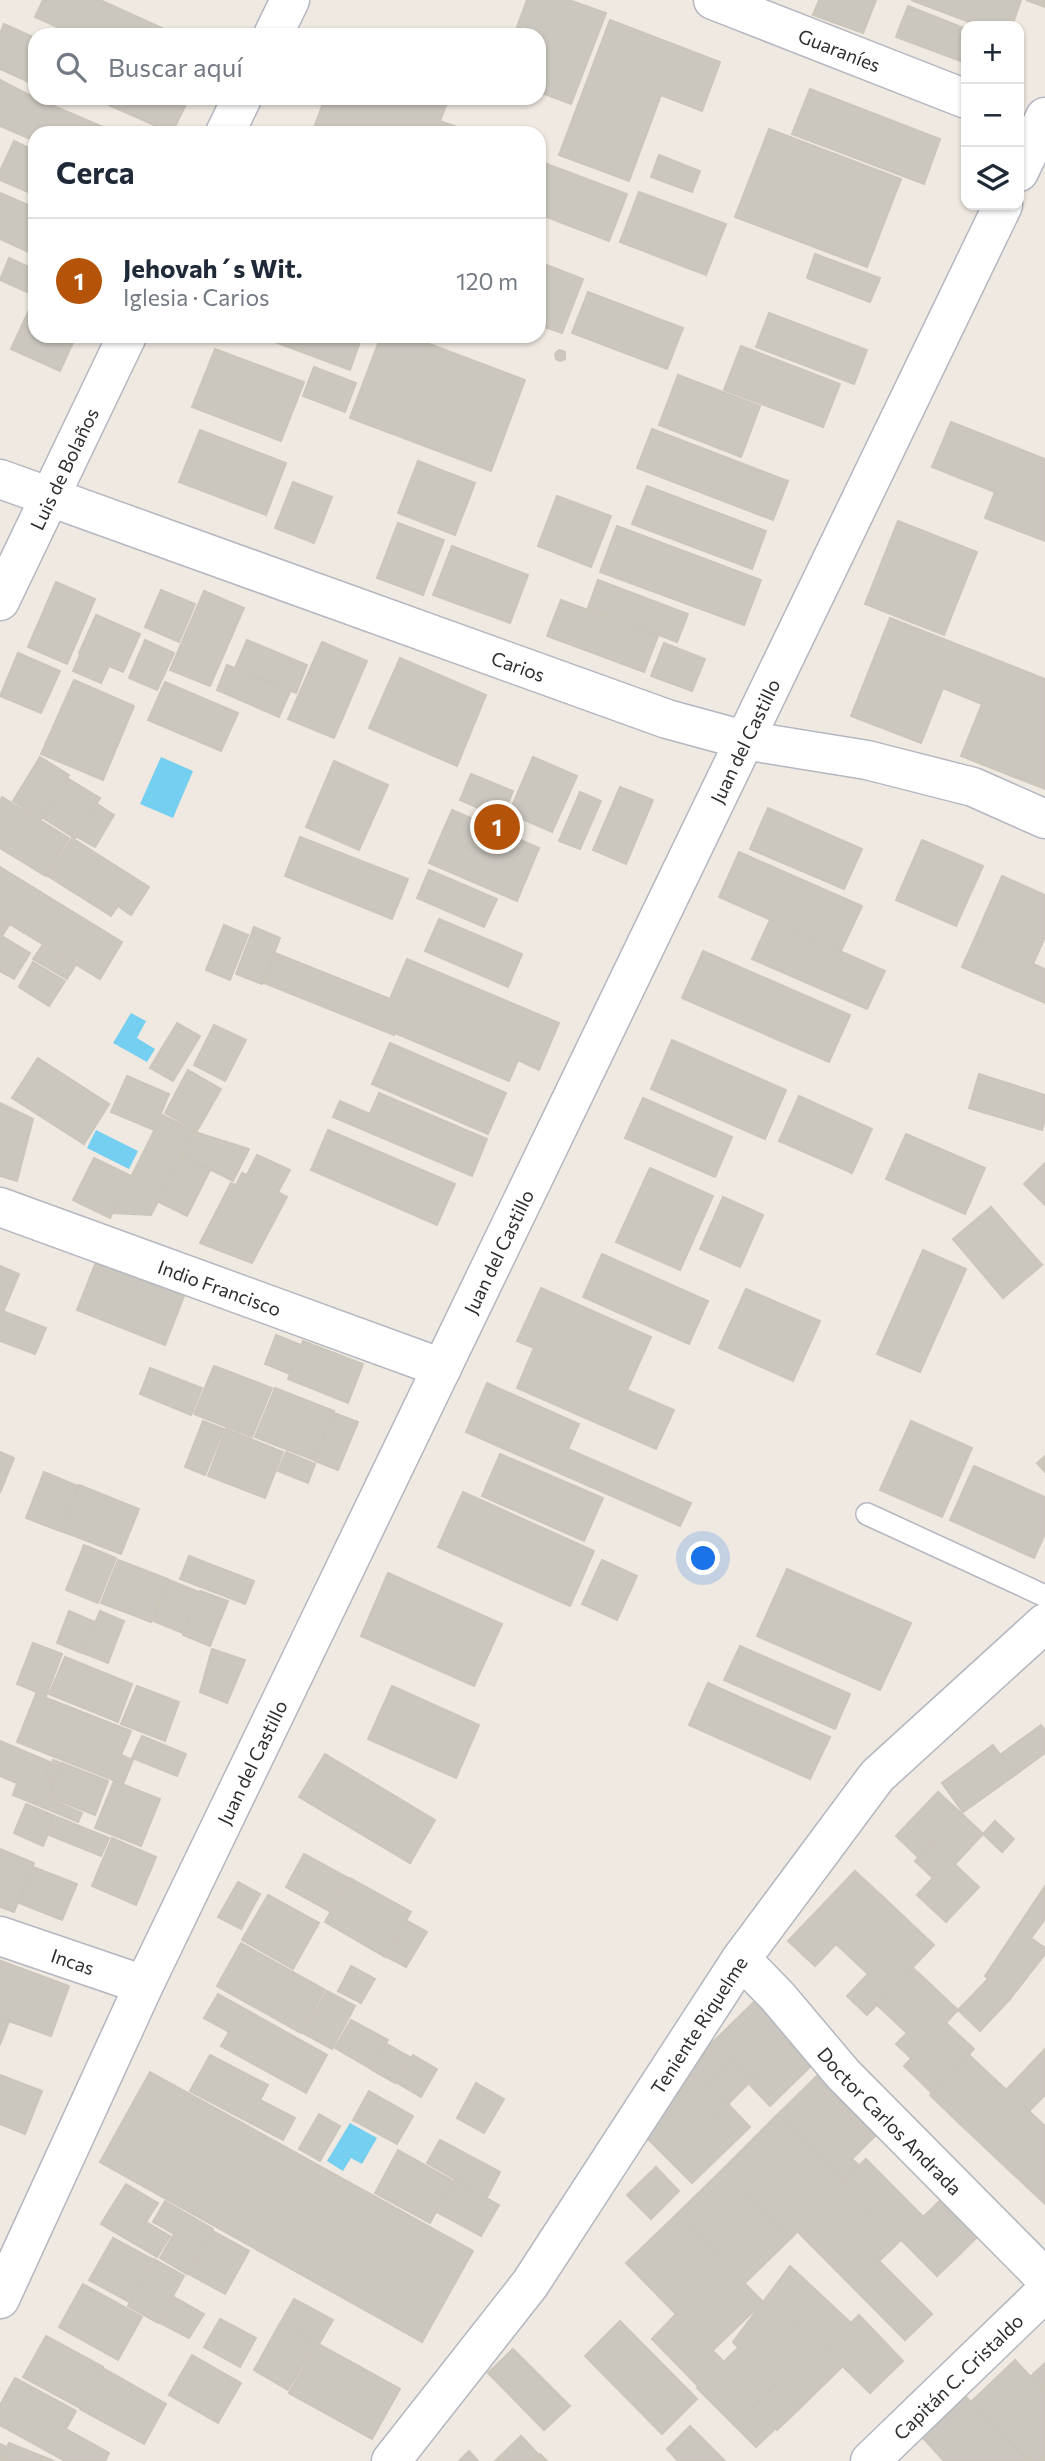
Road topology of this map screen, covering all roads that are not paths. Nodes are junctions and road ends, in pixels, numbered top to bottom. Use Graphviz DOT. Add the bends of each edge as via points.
graph roads {
  1 [pos="290,0"];
  2 [pos="713,0"];
  3 [pos="276,28"];
  4 [pos="961,97"];
  5 [pos="239,105"];
  6 [pos="1037,124"];
  7 [pos="228,126"];
  8 [pos="1024,159"];
  9 [pos="1001,210"];
  10 [pos="124,343"];
  11 [pos="0,479"];
  12 [pos="49,497"];
  13 [pos="0,601"];
  14 [pos="744,740"];
  15 [pos="1045,820"];
  16 [pos="0,1207"];
  17 [pos="442,1368"];
  18 [pos="867,1514"];
  19 [pos="1045,1596"];
  20 [pos="1045,1623"];
  21 [pos="0,1936"];
  22 [pos="741,1959"];
  23 [pos="144,1985"];
  24 [pos="1045,2278"];
  25 [pos="1045,2292"];
  26 [pos="0,2299"];
  27 [pos="391,2461"];
  28 [pos="870,2461"];
  1 -- 3 [label="street"];
  2 -- 4 [label="street, Guaraníes"];
  5 -- 7 [label="street"];
  6 -- 8 [label="street"];
  9 -- 14 [label="street, Juan del Castillo"];
  10 -- 12 [label="street, Luis de Bolaños"];
  11 -- 12 [label="street, Carios"];
  12 -- 13 [label="street, Luis de Bolaños"];
  12 -- 14 [label="street, Carios" via="667,719"];
  14 -- 15 [label="street, Carios" via="867,760 973,787"];
  14 -- 17 [label="street, Juan del Castillo"];
  16 -- 17 [label="street, Indio Francisco"];
  17 -- 23 [label="street, Juan del Castillo"];
  18 -- 19 [label="lane"];
  20 -- 22 [label="street, Teniente Riquelme" via="877,1776"];
  21 -- 23 [label="street, Incas"];
  22 -- 24 [label="street, Doctor Carlos Andrada" via="843,2074"];
  22 -- 27 [label="street, Teniente Riquelme" via="530,2284"];
  23 -- 26 [label="street, Juan del Castillo"];
  25 -- 28 [label="street, Capitán C. Cristaldo"];
}
